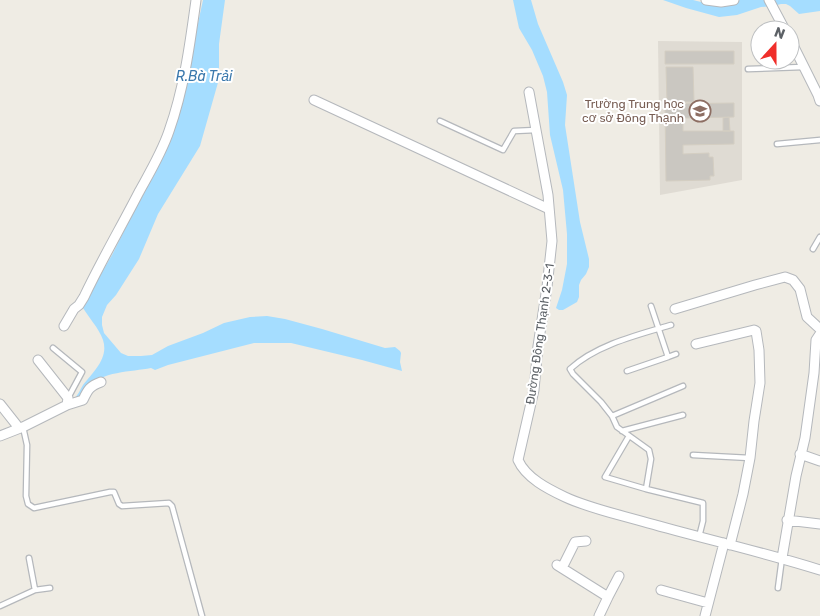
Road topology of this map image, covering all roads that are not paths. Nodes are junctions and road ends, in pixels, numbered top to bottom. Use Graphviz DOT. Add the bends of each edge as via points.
graph roads {
  1 [pos="196,0"];
  2 [pos="706,0"];
  3 [pos="734,0"];
  4 [pos="769,0"];
  5 [pos="780,20"];
  6 [pos="800,59"];
  7 [pos="804,67"];
  8 [pos="748,69"];
  9 [pos="529,92"];
  10 [pos="314,100"];
  11 [pos="820,101"];
  12 [pos="440,121"];
  13 [pos="536,130"];
  14 [pos="820,140"];
  15 [pos="777,144"];
  16 [pos="549,209"];
  17 [pos="820,237"];
  18 [pos="812,249"];
  19 [pos="651,306"];
  20 [pos="675,309"];
  21 [pos="671,325"];
  22 [pos="64,326"];
  23 [pos="659,329"];
  24 [pos="820,329"];
  25 [pos="820,334"];
  26 [pos="696,344"];
  27 [pos="53,348"];
  28 [pos="676,354"];
  29 [pos="668,357"];
  30 [pos="38,360"];
  31 [pos="627,371"];
  32 [pos="102,382"];
  33 [pos="684,386"];
  34 [pos="68,402"];
  35 [pos="0,404"];
  36 [pos="683,415"];
  37 [pos="612,416"];
  38 [pos="21,427"];
  39 [pos="622,430"];
  40 [pos="0,436"];
  41 [pos="629,436"];
  42 [pos="800,454"];
  43 [pos="693,455"];
  44 [pos="750,458"];
  45 [pos="820,461"];
  46 [pos="646,489"];
  47 [pos="788,520"];
  48 [pos="820,524"];
  49 [pos="699,537"];
  50 [pos="586,541"];
  51 [pos="727,544"];
  52 [pos="29,558"];
  53 [pos="782,558"];
  54 [pos="820,570"];
  55 [pos="619,576"];
  56 [pos="50,588"];
  57 [pos="778,588"];
  58 [pos="35,590"];
  59 [pos="661,590"];
  60 [pos="608,597"];
  61 [pos="708,603"];
  62 [pos="0,606"];
  63 [pos="202,616"];
  64 [pos="599,616"];
  65 [pos="705,616"];
  1 -- 22 [label="street" via="185,68 169,132 90,285"];
  2 -- 3 [label="street"];
  4 -- 5 [label="street"];
  6 -- 7 [label="street"];
  7 -- 8 [label="lane"];
  7 -- 11 [label="street"];
  9 -- 13 [label="street, Đường Đông Thạnh 2-3-1"];
  10 -- 16 [label="street"];
  12 -- 13 [label="lane" via="502,150 514,131"];
  13 -- 16 [label="street, Đường Đông Thạnh 2-3-1"];
  14 -- 15 [label="lane"];
  16 -- 49 [label="street, Đường Đông Thạnh 2-3-1" via="552,241 534,390 518,460 522,469 567,498"];
  17 -- 18 [label="lane"];
  19 -- 23 [label="lane"];
  20 -- 24 [label="street" via="785,277 793,280 800,289 807,317"];
  21 -- 23 [label="lane"];
  23 -- 29 [label="lane"];
  23 -- 37 [label="lane" via="594,351 570,369"];
  25 -- 42 [label="street" via="816,340 814,374"];
  26 -- 44 [label="street" via="756,332 760,383"];
  27 -- 34 [label="lane" via="82,372"];
  28 -- 29 [label="lane"];
  29 -- 31 [label="lane"];
  30 -- 34 [label="street"];
  32 -- 34 [label="street" via="89,388 83,400"];
  33 -- 37 [label="lane"];
  34 -- 38 [label="street"];
  35 -- 38 [label="street"];
  36 -- 39 [label="lane"];
  37 -- 39 [label="lane"];
  38 -- 40 [label="street"];
  38 -- 63 [label="lane" via="27,445 26,496 28,504 34,508 110,492 114,492 122,506 169,503 172,506"];
  39 -- 41 [label="lane"];
  41 -- 46 [label="lane" via="649,450 651,460"];
  41 -- 46 [label="lane" via="605,477"];
  42 -- 45 [label="street"];
  42 -- 47 [label="street"];
  43 -- 44 [label="lane"];
  44 -- 51 [label="street" via="743,494"];
  46 -- 49 [label="lane" via="703,503"];
  47 -- 48 [label="street"];
  47 -- 53 [label="street"];
  49 -- 51 [label="street, Đường Đông Thạnh 2-3-1"];
  50 -- 60 [label="street" via="575,542 559,567"];
  51 -- 53 [label="street, Đường Đông Thạnh 2-3-1"];
  51 -- 61 [label="street"];
  52 -- 58 [label="lane"];
  53 -- 54 [label="street, Đường Đông Thạnh 2-3-1"];
  53 -- 57 [label="lane"];
  55 -- 60 [label="street"];
  56 -- 58 [label="lane"];
  58 -- 62 [label="lane"];
  59 -- 61 [label="street"];
  60 -- 64 [label="street"];
  61 -- 65 [label="street"];
}
